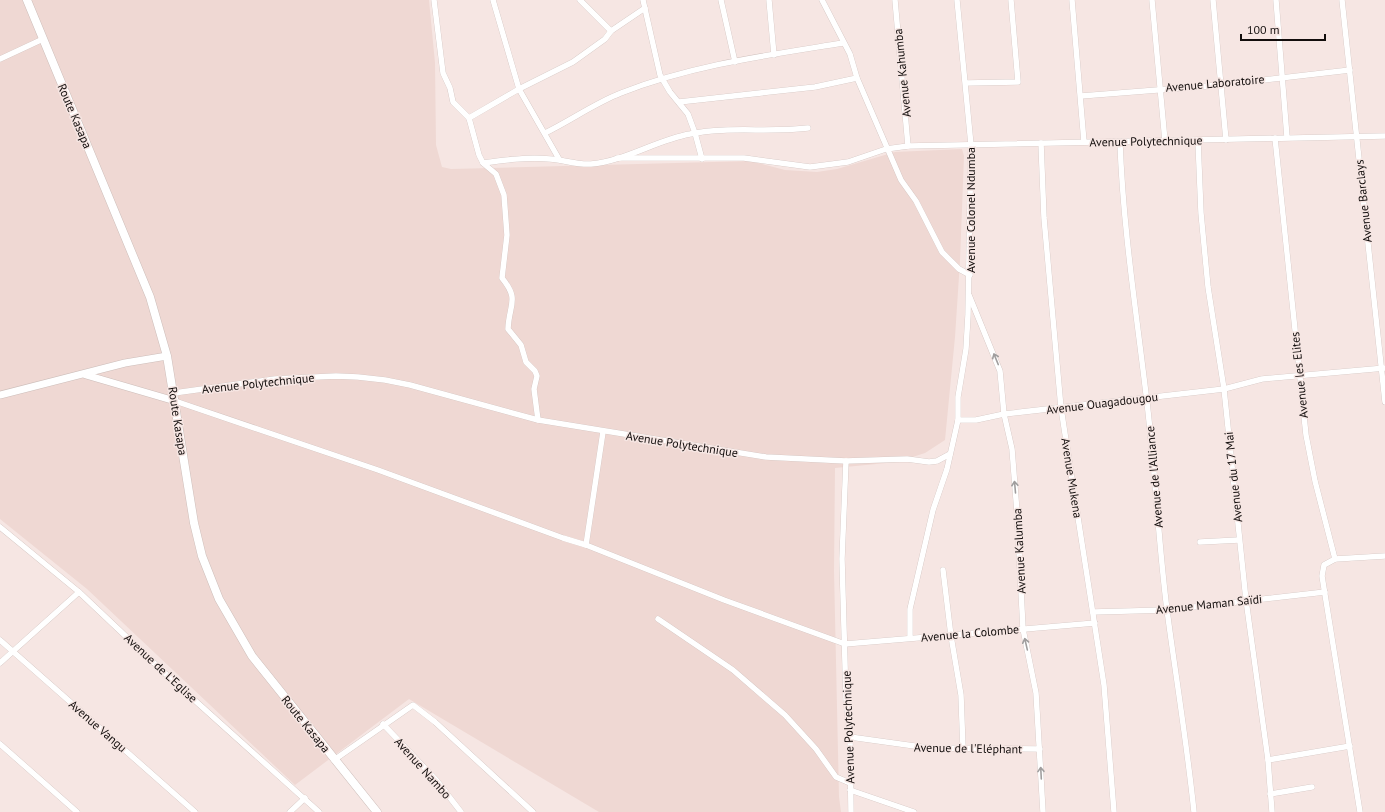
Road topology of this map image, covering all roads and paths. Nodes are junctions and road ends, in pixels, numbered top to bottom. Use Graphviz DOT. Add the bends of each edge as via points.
graph roads {
  1 [pos="27,0"];
  2 [pos="434,0"];
  3 [pos="493,0"];
  4 [pos="580,0"];
  5 [pos="643,0"];
  6 [pos="721,0"];
  7 [pos="769,0"];
  8 [pos="822,0"];
  9 [pos="895,0"];
  10 [pos="957,0"];
  11 [pos="1011,0"];
  12 [pos="1072,0"];
  13 [pos="1152,0"];
  14 [pos="1213,0"];
  15 [pos="1276,0"];
  16 [pos="1342,0"];
  17 [pos="644,8"];
  18 [pos="611,31"];
  19 [pos="43,39"];
  20 [pos="843,43"];
  21 [pos="774,55"];
  22 [pos="0,59"];
  23 [pos="735,62"];
  24 [pos="1350,70"];
  25 [pos="1282,77"];
  26 [pos="857,78"];
  27 [pos="662,79"];
  28 [pos="966,83"];
  29 [pos="1221,85"];
  30 [pos="1160,88"];
  31 [pos="519,89"];
  32 [pos="1081,96"];
  33 [pos="679,102"];
  34 [pos="469,118"];
  35 [pos="808,128"];
  36 [pos="545,133"];
  37 [pos="695,133"];
  38 [pos="1357,136"];
  39 [pos="1385,136"];
  40 [pos="1287,137"];
  41 [pos="1275,138"];
  42 [pos="1226,140"];
  43 [pos="1165,141"];
  44 [pos="1198,141"];
  45 [pos="1084,142"];
  46 [pos="1120,142"];
  47 [pos="1041,143"];
  48 [pos="971,145"];
  49 [pos="908,146"];
  50 [pos="886,149"];
  51 [pos="617,158"];
  52 [pos="559,159"];
  53 [pos="702,159"];
  54 [pos="483,163"];
  55 [pos="970,275"];
  56 [pos="969,295"];
  57 [pos="167,356"];
  58 [pos="1383,369"];
  59 [pos="84,374"];
  60 [pos="1300,376"];
  61 [pos="1224,389"];
  62 [pos="0,395"];
  63 [pos="174,397"];
  64 [pos="1147,397"];
  65 [pos="1385,402"];
  66 [pos="1061,408"];
  67 [pos="1004,414"];
  68 [pos="538,420"];
  69 [pos="958,420"];
  70 [pos="603,432"];
  71 [pos="950,454"];
  72 [pos="846,461"];
  73 [pos="0,527"];
  74 [pos="1240,540"];
  75 [pos="1200,542"];
  76 [pos="586,545"];
  77 [pos="1385,556"];
  78 [pos="1335,559"];
  79 [pos="943,570"];
  80 [pos="79,592"];
  81 [pos="1325,592"];
  82 [pos="1246,600"];
  83 [pos="1167,610"];
  84 [pos="1093,612"];
  85 [pos="658,619"];
  86 [pos="1095,623"];
  87 [pos="1023,629"];
  88 [pos="951,636"];
  89 [pos="910,638"];
  90 [pos="0,640"];
  91 [pos="845,644"];
  92 [pos="13,651"];
  93 [pos="0,663"];
  94 [pos="383,724"];
  95 [pos="850,737"];
  96 [pos="0,744"];
  97 [pos="1350,746"];
  98 [pos="963,749"];
  99 [pos="1040,749"];
  100 [pos="334,760"];
  101 [pos="1268,760"];
  102 [pos="850,783"];
  103 [pos="1312,787"];
  104 [pos="850,790"];
  105 [pos="1270,794"];
  106 [pos="305,798"];
  107 [pos="77,812"];
  108 [pos="195,812"];
  109 [pos="290,812"];
  110 [pos="320,812"];
  111 [pos="377,812"];
  112 [pos="461,812"];
  113 [pos="533,812"];
  114 [pos="851,812"];
  115 [pos="914,812"];
  116 [pos="1043,812"];
  117 [pos="1114,812"];
  118 [pos="1194,812"];
  119 [pos="1272,812"];
  120 [pos="1360,812"];
  1 -- 19 [label="main road, Route Kasapa"];
  2 -- 34 [label="street" via="443,73 453,102"];
  3 -- 31 [label="street"];
  4 -- 18 [label="street"];
  5 -- 17 [label="street"];
  6 -- 23 [label="street"];
  7 -- 21 [label="street"];
  8 -- 20 [label="street"];
  9 -- 49 [label="street, Avenue Kahumba"];
  10 -- 28 [label="street, Avenue Colonel Ndumba"];
  11 -- 28 [label="street" via="1018,81"];
  12 -- 32 [label="street"];
  13 -- 30 [label="street"];
  14 -- 29 [label="street"];
  15 -- 25 [label="street"];
  16 -- 24 [label="street, Avenue Barclays"];
  17 -- 18 [label="street"];
  17 -- 27 [label="street"];
  18 -- 31 [label="street" via="605,39 573,62"];
  19 -- 22 [label="street"];
  19 -- 57 [label="main road, Route Kasapa" via="145,284"];
  20 -- 21 [label="street"];
  20 -- 26 [label="street" via="852,60"];
  21 -- 23 [label="street"];
  23 -- 27 [label="street"];
  24 -- 25 [label="street, Avenue Laboratoire"];
  24 -- 38 [label="street, Avenue Barclays"];
  25 -- 29 [label="street, Avenue Laboratoire"];
  25 -- 40 [label="street"];
  26 -- 33 [label="street" via="815,87"];
  26 -- 50 [label="street"];
  27 -- 33 [label="street"];
  27 -- 36 [label="street" via="620,93"];
  28 -- 48 [label="street, Avenue Colonel Ndumba"];
  29 -- 30 [label="street, Avenue Laboratoire"];
  29 -- 42 [label="street"];
  30 -- 32 [label="street, Avenue Laboratoire"];
  30 -- 43 [label="street"];
  31 -- 34 [label="street"];
  31 -- 36 [label="street"];
  32 -- 45 [label="street"];
  33 -- 37 [label="street" via="688,114"];
  34 -- 54 [label="street"];
  35 -- 37 [label="street"];
  36 -- 52 [label="street"];
  37 -- 51 [label="street"];
  37 -- 53 [label="street"];
  38 -- 39 [label="street, Avenue Polytechnique"];
  38 -- 40 [label="street, Avenue Polytechnique"];
  38 -- 58 [label="street, Avenue Barclays"];
  40 -- 41 [label="street, Avenue Polytechnique"];
  41 -- 42 [label="street, Avenue Polytechnique"];
  41 -- 60 [label="street, Avenue les Elites"];
  42 -- 44 [label="street, Avenue Polytechnique"];
  43 -- 44 [label="street, Avenue Polytechnique"];
  43 -- 46 [label="street, Avenue Polytechnique"];
  44 -- 61 [label="street, Avenue du 17 Mai" via="1208,287"];
  45 -- 46 [label="street, Avenue Polytechnique"];
  45 -- 47 [label="street, Avenue Polytechnique"];
  46 -- 64 [label="street, Avenue de l'Alliance" via="1126,236"];
  47 -- 48 [label="street, Avenue Polytechnique"];
  47 -- 66 [label="street, Avenue Mukena" via="1044,218"];
  48 -- 49 [label="street, Avenue Polytechnique"];
  48 -- 55 [label="street, Avenue Colonel Ndumba"];
  49 -- 50 [label="street, Avenue Polytechnique"];
  50 -- 53 [label="street, Avenue Polytechnique" via="848,162 823,167 788,166 772,161 744,158"];
  50 -- 55 [label="street" via="940,250 959,269"];
  51 -- 52 [label="street" via="578,165"];
  51 -- 53 [label="street, Avenue Polytechnique"];
  52 -- 54 [label="street" via="534,158"];
  54 -- 68 [label="street" via="496,174 504,195 507,249 501,272 513,298 508,316 508,329 521,345 526,362 536,371 534,389"];
  55 -- 56 [label="street, Avenue Colonel Ndumba"];
  67 -- 56 [label="street, Avenue Kalumba, one-way" via="1000,371"];
  56 -- 69 [label="street, Avenue Colonel Ndumba" via="966,344 958,397"];
  57 -- 59 [label="street" via="125,363"];
  57 -- 63 [label="main road, Route Kasapa"];
  58 -- 60 [label="street, Avenue Ouagadougou"];
  58 -- 65 [label="street, Avenue Barclays"];
  59 -- 62 [label="street"];
  59 -- 63 [label="street"];
  60 -- 61 [label="street, Avenue Ouagadougou" via="1262,379"];
  60 -- 78 [label="street, Avenue les Elites" via="1307,443"];
  61 -- 64 [label="street, Avenue Ouagadougou"];
  61 -- 74 [label="street, Avenue du 17 Mai"];
  63 -- 68 [label="street, Avenue Polytechnique" via="275,379 358,377 410,385"];
  63 -- 76 [label="street"];
  63 -- 100 [label="main road, Route Kasapa" via="194,523 204,562 219,599 252,656"];
  64 -- 66 [label="street, Avenue Ouagadougou"];
  64 -- 83 [label="street, Avenue de l'Alliance"];
  66 -- 67 [label="street, Avenue Ouagadougou"];
  66 -- 84 [label="street, Avenue Mukena"];
  67 -- 69 [label="street, Avenue Ouagadougou" via="976,420"];
  87 -- 67 [label="street, Avenue Kalumba, one-way" via="1012,449"];
  68 -- 70 [label="street, Avenue Polytechnique"];
  69 -- 71 [label="street"];
  70 -- 72 [label="street, Avenue Polytechnique" via="766,457"];
  70 -- 76 [label="street"];
  71 -- 72 [label="street" via="936,461"];
  71 -- 89 [label="street" via="933,510 910,610"];
  72 -- 91 [label="street, Avenue Polytechnique" via="842,527"];
  73 -- 80 [label="street, Avenue de L'Eglise"];
  74 -- 75 [label="street"];
  74 -- 82 [label="street, Avenue du 17 Mai"];
  76 -- 91 [label="street"];
  77 -- 78 [label="street"];
  78 -- 81 [label="street" via="1322,568"];
  79 -- 88 [label="street"];
  80 -- 92 [label="street"];
  80 -- 106 [label="street, Avenue de L'Eglise"];
  81 -- 82 [label="street, Avenue Maman Saïdi"];
  81 -- 97 [label="street"];
  82 -- 83 [label="street, Avenue Maman Saïdi"];
  82 -- 101 [label="street, Avenue du 17 Mai"];
  83 -- 84 [label="street, Avenue Maman Saïdi"];
  83 -- 118 [label="street, Avenue de l'Alliance"];
  84 -- 86 [label="street, Avenue Mukena"];
  85 -- 102 [label="street" via="733,670 785,715 816,749 836,777"];
  86 -- 87 [label="street, Avenue la Colombe"];
  86 -- 117 [label="street, Avenue Mukena" via="1104,685"];
  87 -- 88 [label="street, Avenue la Colombe"];
  99 -- 87 [label="street, Avenue Kalumba, one-way" via="1036,687"];
  88 -- 89 [label="street, Avenue la Colombe"];
  88 -- 98 [label="street" via="963,708"];
  89 -- 91 [label="street, Avenue la Colombe"];
  90 -- 92 [label="street, Avenue Vangu"];
  91 -- 95 [label="street, Avenue Polytechnique"];
  92 -- 93 [label="street"];
  92 -- 108 [label="street, Avenue Vangu"];
  94 -- 100 [label="street"];
  94 -- 112 [label="street, Avenue Nambo" via="437,781"];
  94 -- 113 [label="street" via="408,706 416,706"];
  95 -- 98 [label="street, Avenue de l'Eléphant" via="916,747"];
  95 -- 102 [label="street, Avenue Polytechnique"];
  96 -- 107 [label="street"];
  97 -- 101 [label="street"];
  97 -- 120 [label="street"];
  98 -- 99 [label="street, Avenue de l'Eléphant"];
  116 -- 99 [label="street, Avenue Kalumba, one-way"];
  100 -- 111 [label="main road, Route Kasapa"];
  101 -- 105 [label="street, Avenue du 17 Mai"];
  102 -- 104 [label="street, Avenue Polytechnique"];
  103 -- 105 [label="street"];
  104 -- 114 [label="street, Avenue Polytechnique"];
  104 -- 115 [label="street"];
  105 -- 119 [label="street, Avenue du 17 Mai"];
  106 -- 109 [label="street"];
  106 -- 110 [label="street, Avenue de L'Eglise"];
}
